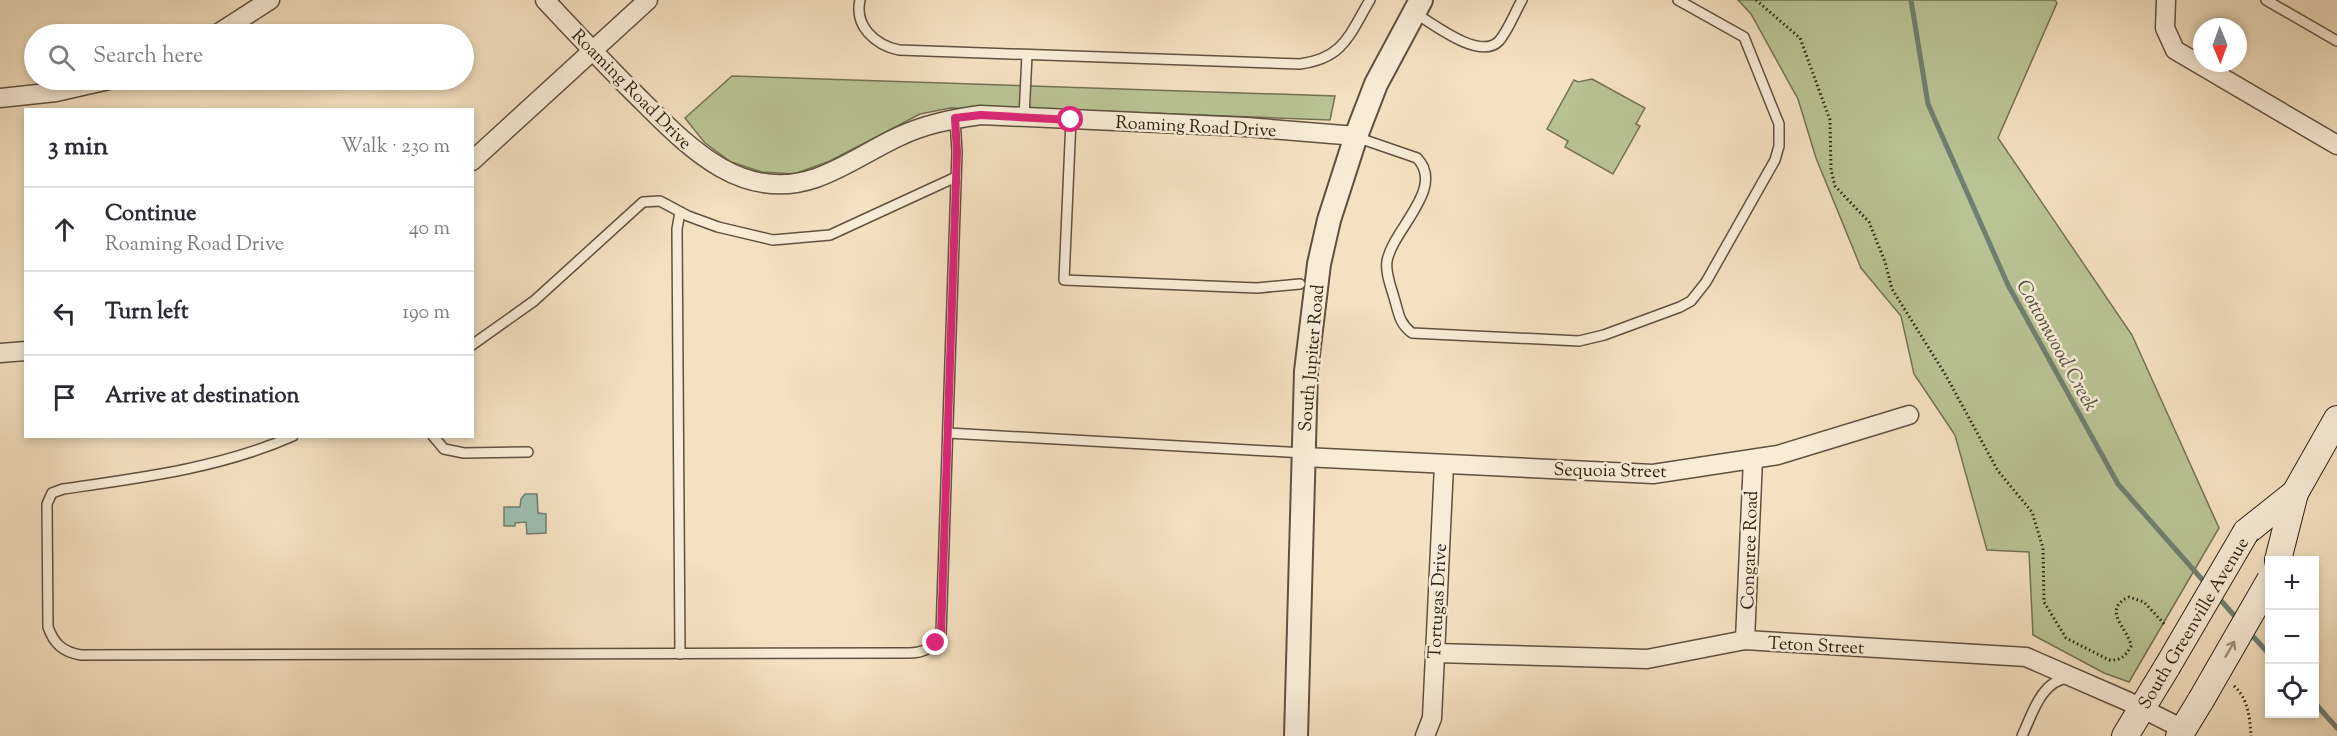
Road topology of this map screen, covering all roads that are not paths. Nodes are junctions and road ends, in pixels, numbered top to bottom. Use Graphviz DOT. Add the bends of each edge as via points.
graph roads {
  1 [pos="270,0"];
  2 [pos="545,0"];
  3 [pos="648,0"];
  4 [pos="860,0"];
  5 [pos="1370,0"];
  6 [pos="1522,0"];
  7 [pos="1678,0"];
  8 [pos="2166,0"];
  9 [pos="2266,0"];
  10 [pos="1418,6"];
  11 [pos="233,24"];
  12 [pos="2337,41"];
  13 [pos="592,51"];
  14 [pos="1027,55"];
  15 [pos="65,90"];
  16 [pos="0,98"];
  17 [pos="1024,117"];
  18 [pos="955,118"];
  19 [pos="1071,120"];
  20 [pos="1356,136"];
  21 [pos="2337,145"];
  22 [pos="474,159"];
  23 [pos="956,177"];
  24 [pos="680,212"];
  25 [pos="1300,284"];
  26 [pos="474,344"];
  27 [pos="24,351"];
  28 [pos="0,353"];
  29 [pos="1909,415"];
  30 [pos="2337,419"];
  31 [pos="948,433"];
  32 [pos="287,438"];
  33 [pos="435,438"];
  34 [pos="2329,450"];
  35 [pos="528,453"];
  36 [pos="1304,455"];
  37 [pos="1753,459"];
  38 [pos="1444,465"];
  39 [pos="2295,493"];
  40 [pos="2279,556"];
  41 [pos="2265,589"];
  42 [pos="1745,640"];
  43 [pos="1435,653"];
  44 [pos="680,654"];
  45 [pos="2074,678"];
  46 [pos="2143,708"];
  47 [pos="2181,733"];
  48 [pos="1296,736"];
  49 [pos="1425,736"];
  50 [pos="2022,736"];
  51 [pos="2125,736"];
  1 -- 11 [label="street"];
  2 -- 13 [label="street, Roaming Road Drive"];
  3 -- 13 [label="street"];
  4 -- 14 [label="lane" via="864,29 890,48"];
  5 -- 14 [label="lane" via="1343,45 1316,62"];
  6 -- 10 [label="lane" via="1499,41 1479,47 1465,43"];
  7 -- 20 [label="lane" via="1744,37 1780,135 1775,160 1706,282 1691,301 1680,307 1579,341 1412,333 1401,323 1387,259 1427,186 1424,165"];
  8 -- 21 [label="street" via="2165,28 2175,50"];
  9 -- 12 [label="lane"];
  10 -- 20 [label="street, South Jupiter Road" via="1376,84"];
  13 -- 18 [label="street, Roaming Road Drive" via="688,146 715,165 768,183 791,184 815,178 911,131"];
  13 -- 22 [label="street"];
  14 -- 17 [label="lane"];
  15 -- 16 [label="street"];
  17 -- 18 [label="street, Roaming Road Drive"];
  17 -- 19 [label="street, Roaming Road Drive"];
  18 -- 23 [label="lane"];
  19 -- 20 [label="street, Roaming Road Drive"];
  19 -- 25 [label="lane" via="1064,280 1257,288"];
  20 -- 36 [label="street, South Jupiter Road" via="1319,264 1307,361"];
  23 -- 24 [label="lane" via="830,235 774,240 718,227"];
  23 -- 31 [label="lane"];
  24 -- 26 [label="lane" via="660,201 643,202 534,301"];
  24 -- 44 [label="lane"];
  27 -- 28 [label="street"];
  29 -- 37 [label="street, Sequoia Street"];
  30 -- 34 [label="main road, South Greenville Avenue"];
  31 -- 36 [label="lane"];
  31 -- 44 [label="lane" via="941,634 928,650"];
  32 -- 44 [label="lane" via="203,465 52,494 47,504 48,627 59,647 81,655"];
  33 -- 35 [label="lane" via="444,448 464,453"];
  34 -- 39 [label="main road, South Greenville Avenue"];
  36 -- 38 [label="street, Sequoia Street"];
  36 -- 48 [label="street, South Jupiter Road"];
  37 -- 38 [label="street, Sequoia Street" via="1653,474"];
  37 -- 42 [label="street, Congaree Road"];
  38 -- 43 [label="street, Tortugas Drive"];
  39 -- 40 [label="main road, South Greenville Avenue"];
  39 -- 46 [label="main road, South Greenville Avenue, bridge" via="2246,532"];
  47 -- 41 [label="main road, one-way, bridge"];
  42 -- 43 [label="street, Teton Street" via="1647,659"];
  42 -- 45 [label="street, Teton Street" via="2026,657"];
  43 -- 49 [label="street, Tortugas Drive" via="1432,718"];
  45 -- 46 [label="street, Teton Street"];
  45 -- 50 [label="lane" via="2063,678 2044,691"];
  46 -- 47 [label="street, Teton Street"];
  46 -- 51 [label="main road, South Greenville Avenue"];
}
